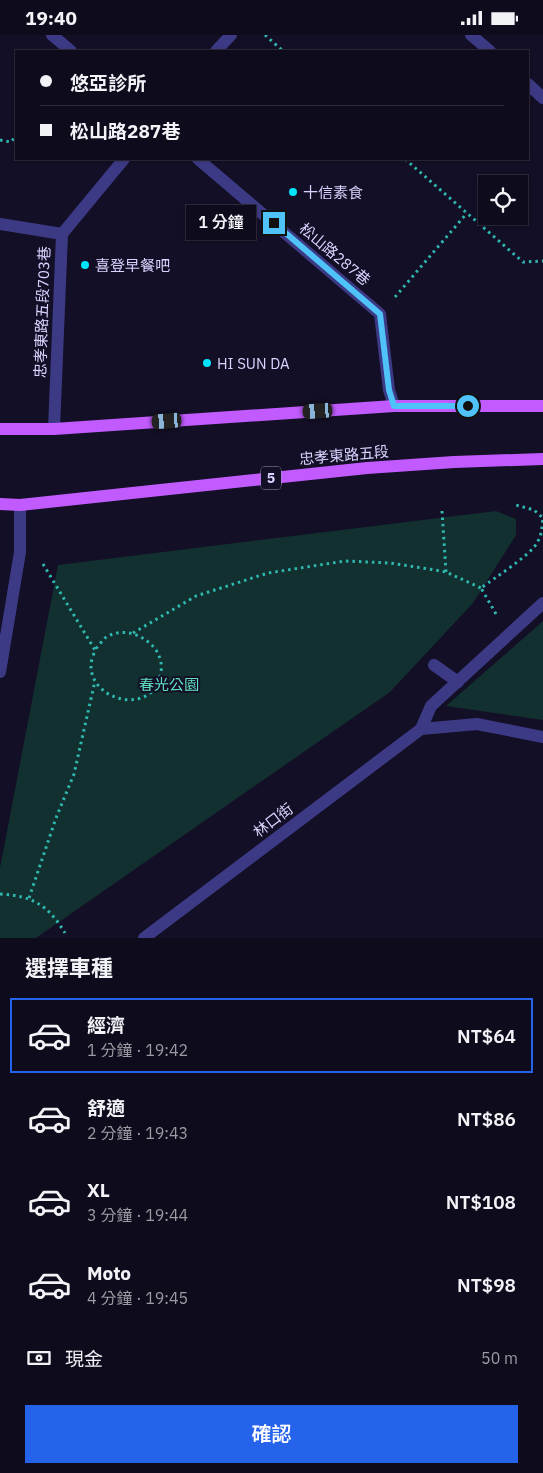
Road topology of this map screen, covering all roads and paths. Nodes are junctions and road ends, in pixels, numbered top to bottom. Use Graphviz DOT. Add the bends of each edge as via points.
graph roads {
  1 [pos="52,35"];
  2 [pos="231,35"];
  3 [pos="264,35"];
  4 [pos="471,35"];
  5 [pos="70,50"];
  6 [pos="217,50"];
  7 [pos="282,50"];
  8 [pos="489,50"];
  9 [pos="529,85"];
  10 [pos="543,98"];
  11 [pos="15,137"];
  12 [pos="0,140"];
  13 [pos="123,160"];
  14 [pos="199,160"];
  15 [pos="406,160"];
  16 [pos="467,213"];
  17 [pos="0,224"];
  18 [pos="62,234"];
  19 [pos="543,261"];
  20 [pos="380,314"];
  21 [pos="394,406"];
  22 [pos="543,406"];
  23 [pos="0,429"];
  24 [pos="54,429"];
  25 [pos="543,459"];
  26 [pos="0,504"];
  27 [pos="20,505"];
  28 [pos="516,505"];
  29 [pos="442,511"];
  30 [pos="41,561"];
  31 [pos="446,572"];
  32 [pos="481,588"];
  33 [pos="543,603"];
  34 [pos="496,614"];
  35 [pos="133,633"];
  36 [pos="95,650"];
  37 [pos="434,665"];
  38 [pos="0,672"];
  39 [pos="95,680"];
  40 [pos="458,682"];
  41 [pos="421,729"];
  42 [pos="543,737"];
  43 [pos="0,894"];
  44 [pos="29,898"];
  45 [pos="65,933"];
  46 [pos="144,938"];
  1 -- 5 [label="street"];
  2 -- 6 [label="street"];
  3 -- 7 [label="path"];
  4 -- 8 [label="street"];
  9 -- 10 [label="street"];
  11 -- 12 [label="path" via="11,142"];
  13 -- 18 [label="street, 忠孝東路五段703巷"];
  14 -- 20 [label="street, 松山路287巷"];
  15 -- 16 [label="path"];
  16 -- 19 [label="path" via="523,261"];
  16 -- 20 [label="path"];
  17 -- 18 [label="street"];
  18 -- 24 [label="street, 忠孝東路五段703巷"];
  20 -- 21 [label="street" via="389,390"];
  21 -- 22 [label="main road"];
  21 -- 24 [label="main road"];
  23 -- 24 [label="main road"];
  25 -- 27 [label="main road, 忠孝東路五段 / 5" via="367,468"];
  26 -- 27 [label="main road, 忠孝東路五段 / 5"];
  27 -- 38 [label="street" via="20,552"];
  28 -- 32 [label="path" via="534,510 542,518 538,543"];
  29 -- 31 [label="path"];
  30 -- 36 [label="path"];
  31 -- 32 [label="path"];
  31 -- 35 [label="path" via="390,563 345,561 268,573 196,595"];
  32 -- 34 [label="path"];
  33 -- 40 [label="street, 林口街"];
  35 -- 36 [label="path" via="106,638"];
  35 -- 39 [label="path" via="146,639 159,656 162,667 154,690 132,701 119,699 106,693"];
  36 -- 39 [label="path" via="91,665"];
  37 -- 40 [label="street"];
  39 -- 44 [label="path" via="74,774"];
  40 -- 41 [label="street, 林口街" via="431,706"];
  41 -- 42 [label="street" via="477,724"];
  41 -- 46 [label="street, 林口街"];
  43 -- 44 [label="path"];
  44 -- 45 [label="path" via="49,912"];
}
